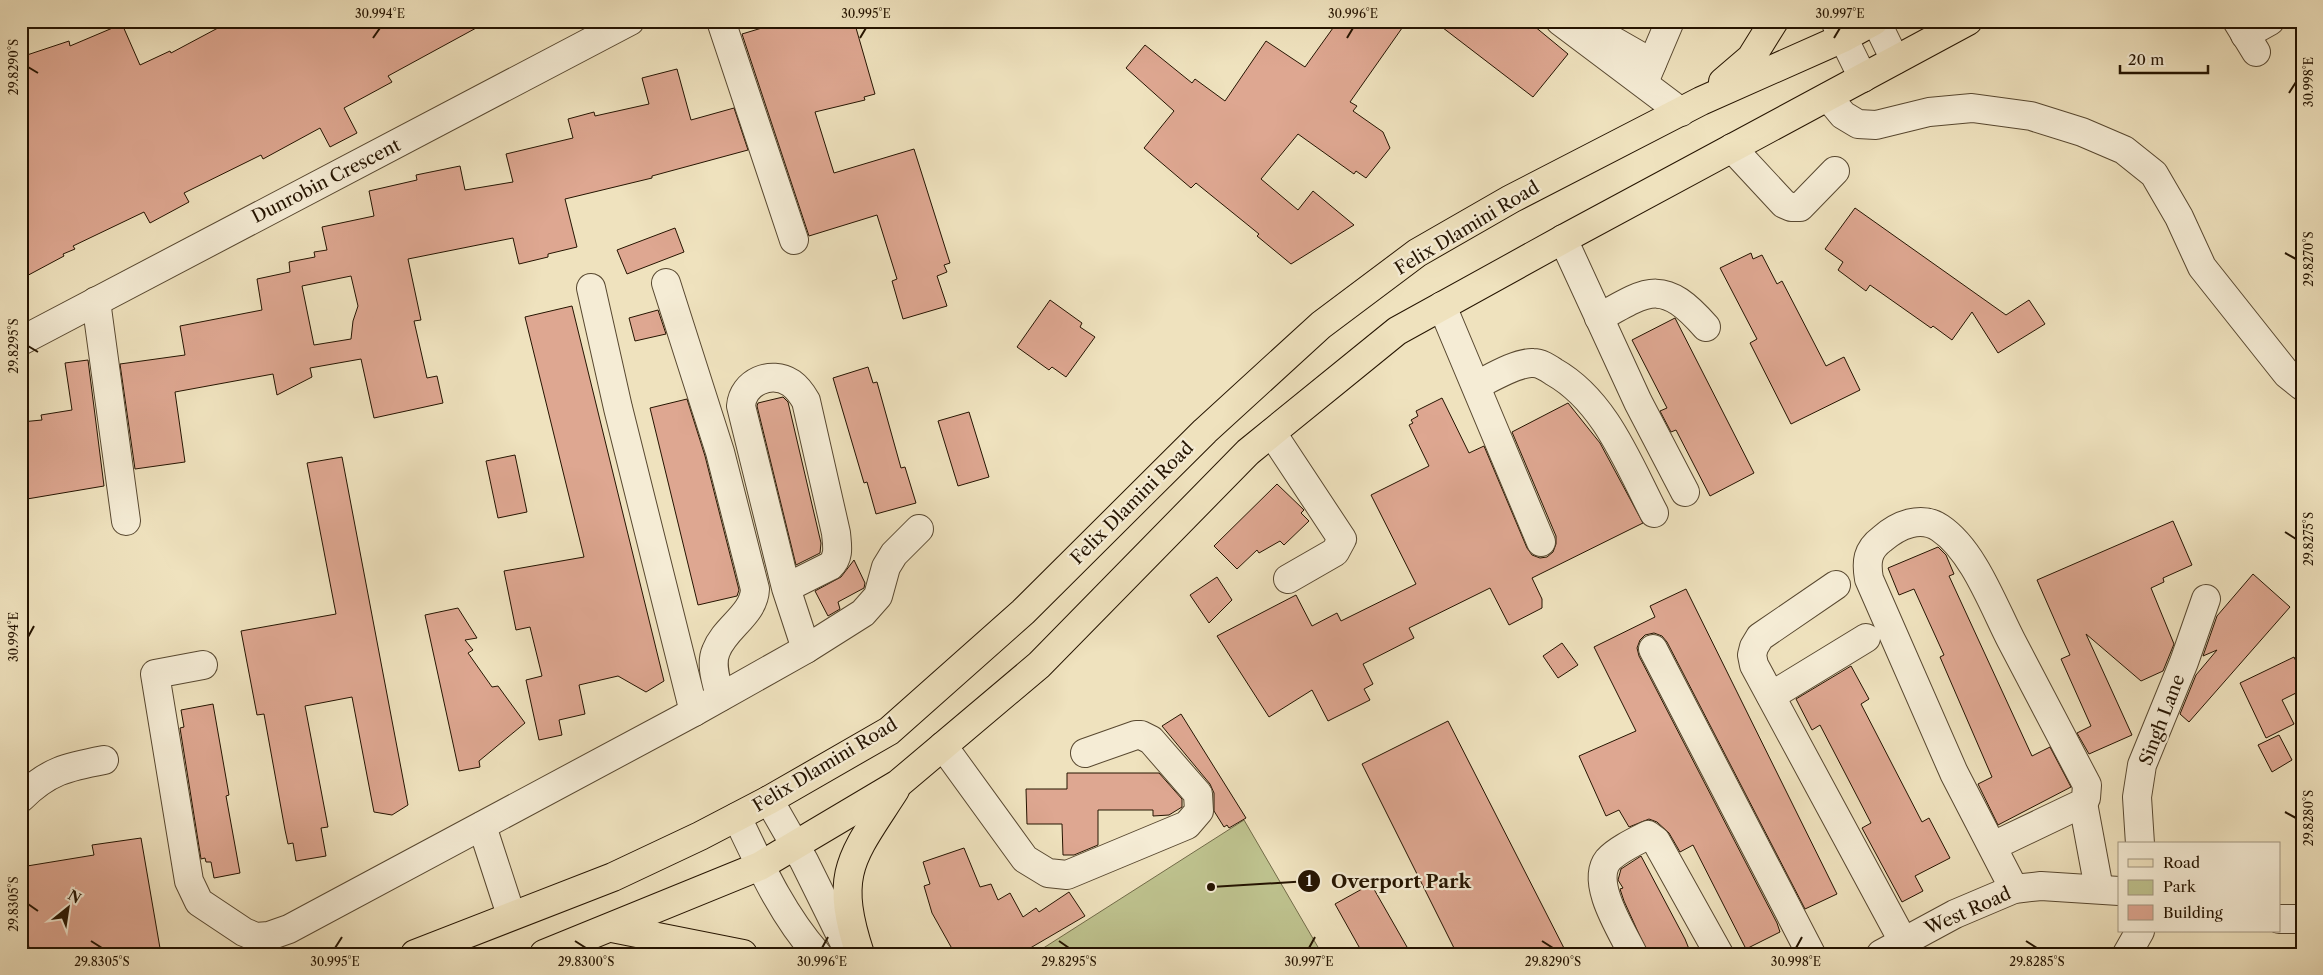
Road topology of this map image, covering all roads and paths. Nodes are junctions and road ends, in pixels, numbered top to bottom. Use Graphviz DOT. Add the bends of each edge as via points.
graph roads {
  1 [pos="630,21"];
  2 [pos="721,21"];
  3 [pos="1560,21"];
  4 [pos="1581,21"];
  5 [pos="1670,21"];
  6 [pos="1774,21"];
  7 [pos="1875,21"];
  8 [pos="1968,21"];
  9 [pos="2270,21"];
  10 [pos="1839,30"];
  11 [pos="2246,36"];
  12 [pos="1895,60"];
  13 [pos="1648,74"];
  14 [pos="1863,78"];
  15 [pos="1828,97"];
  16 [pos="1691,106"];
  17 [pos="1732,148"];
  18 [pos="1835,171"];
  19 [pos="1563,239"];
  20 [pos="794,240"];
  21 [pos="666,283"];
  22 [pos="591,288"];
  23 [pos="96,301"];
  24 [pos="1442,306"];
  25 [pos="1599,318"];
  26 [pos="1706,327"];
  27 [pos="21,341"];
  28 [pos="1477,385"];
  29 [pos="2302,386"];
  30 [pos="1272,432"];
  31 [pos="1685,492"];
  32 [pos="1654,513"];
  33 [pos="126,521"];
  34 [pos="919,529"];
  35 [pos="1541,542"];
  36 [pos="1288,579"];
  37 [pos="1836,586"];
  38 [pos="786,588"];
  39 [pos="2206,599"];
  40 [pos="1866,638"];
  41 [pos="806,649"];
  42 [pos="1653,649"];
  43 [pos="203,665"];
  44 [pos="1771,696"];
  45 [pos="720,697"];
  46 [pos="694,712"];
  47 [pos="943,746"];
  48 [pos="1085,753"];
  49 [pos="104,760"];
  50 [pos="898,784"];
  51 [pos="21,798"];
  52 [pos="769,800"];
  53 [pos="2083,803"];
  54 [pos="737,817"];
  55 [pos="482,826"];
  56 [pos="2140,842"];
  57 [pos="1993,846"];
  58 [pos="796,847"];
  59 [pos="760,866"];
  60 [pos="2014,889"];
  61 [pos="2109,890"];
  62 [pos="511,916"];
  63 [pos="2280,919"];
  64 [pos="2302,919"];
  65 [pos="612,928"];
  66 [pos="2139,932"];
  67 [pos="1892,947"];
  68 [pos="415,954"];
  69 [pos="544,954"];
  70 [pos="743,954"];
  71 [pos="817,954"];
  72 [pos="850,954"];
  73 [pos="860,954"];
  74 [pos="1632,954"];
  75 [pos="1719,954"];
  76 [pos="1811,954"];
  77 [pos="2127,954"];
  1 -- 23 [label="street, Dunrobin Crescent"];
  2 -- 20 [label="street"];
  3 -- 13 [label="street"];
  4 -- 13 [label="street"];
  5 -- 13 [label="street"];
  6 -- 16 [label="main road" via="1751,58"];
  7 -- 10 [label="main road, Felix Dlamini Road"];
  7 -- 12 [label="street"];
  8 -- 12 [label="main road"];
  9 -- 11 [label="street"];
  10 -- 14 [label="street"];
  10 -- 16 [label="main road, Felix Dlamini Road"];
  12 -- 14 [label="main road"];
  13 -- 16 [label="street"];
  14 -- 15 [label="main road"];
  15 -- 17 [label="main road"];
  15 -- 29 [label="street" via="1843,115 1858,124 1876,125 1928,112 1972,108 2031,116 2124,150 2154,174 2202,267 2287,374"];
  16 -- 52 [label="main road, Felix Dlamini Road" via="1511,199 1417,253 1322,325 1205,431 1023,612 889,731"];
  17 -- 18 [label="street" via="1784,204 1791,207 1800,207"];
  17 -- 19 [label="main road"];
  19 -- 24 [label="main road"];
  19 -- 25 [label="street"];
  21 -- 45 [label="street" via="720,452 755,589 751,605 716,652 714,667"];
  22 -- 46 [label="street"];
  23 -- 27 [label="street, Dunrobin Crescent"];
  23 -- 33 [label="street"];
  24 -- 28 [label="street"];
  24 -- 30 [label="main road" via="1397,330"];
  25 -- 26 [label="street" via="1638,295 1650,294 1675,298 1687,305"];
  25 -- 31 [label="street"];
  28 -- 32 [label="street" via="1524,364 1534,363 1577,388 1611,432"];
  28 -- 35 [label="street" via="1494,434"];
  30 -- 36 [label="street" via="1342,539 1336,552"];
  30 -- 47 [label="main road" via="1248,452 1039,665"];
  34 -- 41 [label="street" via="886,567 873,604"];
  37 -- 44 [label="street" via="1760,637 1754,647 1754,665"];
  38 -- 38 [label="street" via="740,406 750,385 779,378 790,382 806,401 836,533 837,553 830,566"];
  38 -- 41 [label="street"];
  39 -- 56 [label="street, Singh Lane" via="2142,765 2138,797"];
  40 -- 44 [label="street"];
  41 -- 45 [label="street"];
  42 -- 76 [label="street"];
  43 -- 55 [label="street" via="156,674 189,881 199,902 244,932 256,937 289,929"];
  44 -- 67 [label="street"];
  45 -- 46 [label="street"];
  46 -- 55 [label="street"];
  47 -- 48 [label="street" via="1025,859 1048,873 1067,875 1076,872 1187,825 1199,811 1198,794 1152,740 1136,735"];
  47 -- 50 [label="main road"];
  49 -- 51 [label="street" via="52,773"];
  50 -- 58 [label="main road"];
  50 -- 73 [label="main road" via="850,865 847,904 850,926"];
  52 -- 54 [label="main road, Felix Dlamini Road"];
  52 -- 58 [label="street"];
  53 -- 57 [label="street"];
  53 -- 57 [label="street" via="2087,786 1982,582 1959,544 1940,527 1927,522 1917,521 1892,530 1873,546 1868,556 1869,579 1954,773"];
  53 -- 61 [label="street"];
  54 -- 59 [label="street"];
  54 -- 62 [label="main road, Felix Dlamini Road" via="613,877"];
  55 -- 62 [label="street"];
  57 -- 60 [label="street"];
  58 -- 59 [label="main road"];
  58 -- 72 [label="street"];
  59 -- 65 [label="main road"];
  59 -- 71 [label="street" via="792,924"];
  60 -- 61 [label="street, West Road" via="2041,886"];
  60 -- 67 [label="street, West Road" via="1988,898"];
  62 -- 68 [label="main road, Felix Dlamini Road"];
  63 -- 64 [label="street"];
  65 -- 69 [label="main road"];
  65 -- 70 [label="main road"];
  66 -- 77 [label="street"];
  74 -- 75 [label="street" via="1604,892 1602,874 1609,859 1648,835 1656,841"];
}
